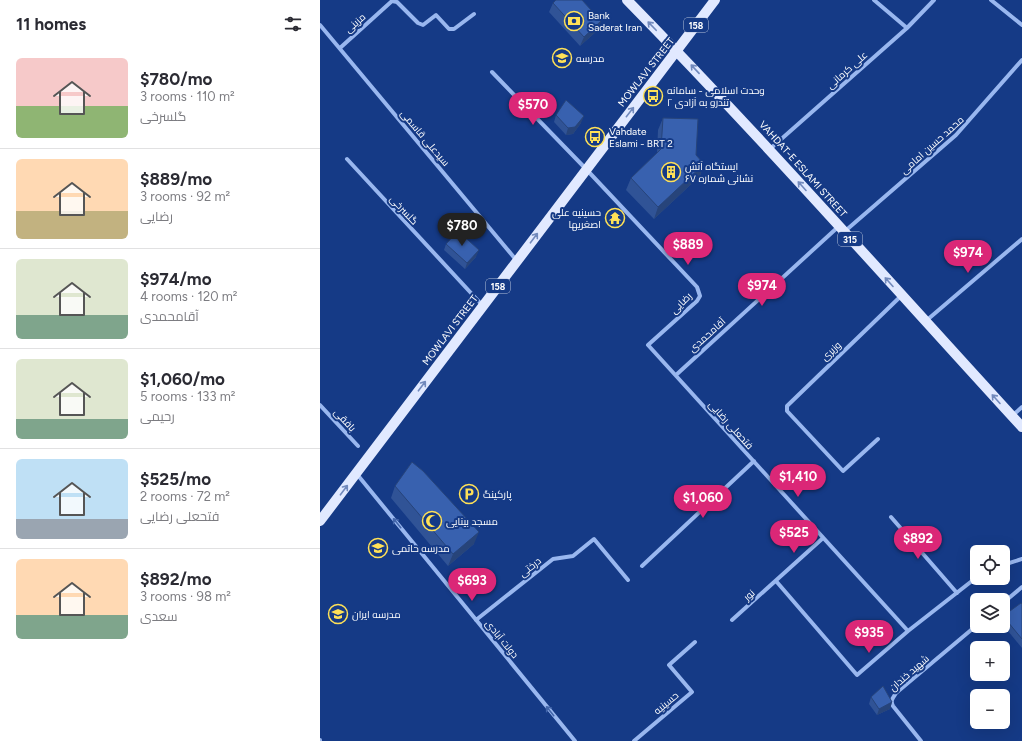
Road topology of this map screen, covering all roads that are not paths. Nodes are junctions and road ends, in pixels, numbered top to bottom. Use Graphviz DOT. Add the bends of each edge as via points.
graph roads {
  1 [pos="627,0"];
  2 [pos="715,0"];
  3 [pos="874,0"];
  4 [pos="934,0"];
  5 [pos="991,0"];
  6 [pos="474,14"];
  7 [pos="320,25"];
  8 [pos="1022,25"];
  9 [pos="907,28"];
  10 [pos="340,48"];
  11 [pos="677,51"];
  12 [pos="1022,60"];
  13 [pos="492,72"];
  14 [pos="769,149"];
  15 [pos="347,159"];
  16 [pos="586,169"];
  17 [pos="841,230"];
  18 [pos="1022,239"];
  19 [pos="517,261"];
  20 [pos="902,296"];
  21 [pos="483,306"];
  22 [pos="925,321"];
  23 [pos="676,375"];
  24 [pos="320,405"];
  25 [pos="1022,407"];
  26 [pos="1012,416"];
  27 [pos="1022,427"];
  28 [pos="878,439"];
  29 [pos="358,446"];
  30 [pos="754,461"];
  31 [pos="356,473"];
  32 [pos="891,517"];
  33 [pos="320,521"];
  34 [pos="823,538"];
  35 [pos="1022,559"];
  36 [pos="1010,562"];
  37 [pos="642,566"];
  38 [pos="628,580"];
  39 [pos="776,581"];
  40 [pos="970,583"];
  41 [pos="1022,587"];
  42 [pos="957,593"];
  43 [pos="1010,597"];
  44 [pos="476,620"];
  45 [pos="732,620"];
  46 [pos="908,631"];
  47 [pos="970,631"];
  48 [pos="695,642"];
  49 [pos="575,741"];
  50 [pos="634,741"];
  51 [pos="921,741"];
  11 -- 1 [label="main road, VAHDAT-E ESLAMI STREET / 315, one-way"];
  2 -- 11 [label="main road, MOWLAVI STREET / 158"];
  3 -- 9 [label="street"];
  4 -- 9 [label="street, علی کرمانی"];
  5 -- 8 [label="street"];
  6 -- 10 [label="street, مزینی" via="454,29 449,29 436,15 423,25 397,2 392,1"];
  7 -- 10 [label="street, سیدعلی قاسمی"];
  9 -- 14 [label="street, علی کرمانی"];
  10 -- 19 [label="street, سیدعلی قاسمی"];
  14 -- 11 [label="main road, VAHDAT-E ESLAMI STREET / 315, one-way"];
  16 -- 11 [label="main road, MOWLAVI STREET / 158, one-way"];
  12 -- 17 [label="street, محمد حسین امامی" via="956,135"];
  13 -- 16 [label="street"];
  17 -- 14 [label="main road, VAHDAT-E ESLAMI STREET / 315, one-way"];
  15 -- 21 [label="street, گلسرخی"];
  19 -- 16 [label="main road, MOWLAVI STREET / 158, one-way"];
  16 -- 23 [label="street, رضایی" via="699,291 698,301 648,345"];
  20 -- 17 [label="main road, VAHDAT-E ESLAMI STREET / 315, one-way"];
  17 -- 23 [label="street, آقامحمدی"];
  18 -- 22 [label="street"];
  19 -- 21 [label="main road, MOWLAVI STREET / 158"];
  20 -- 22 [label="main road, VAHDAT-E ESLAMI STREET / 315"];
  20 -- 28 [label="street, وزیری" via="787,406 787,411 843,471"];
  31 -- 21 [label="main road, MOWLAVI STREET / 158, one-way"];
  26 -- 22 [label="main road, VAHDAT-E ESLAMI STREET / 315, one-way"];
  23 -- 30 [label="street, فتحعلی رضایی"];
  24 -- 29 [label="street, بافقی"];
  25 -- 26 [label="street"];
  26 -- 27 [label="main road, VAHDAT-E ESLAMI STREET / 315"];
  30 -- 34 [label="street, فتحعلی رضایی"];
  30 -- 37 [label="street"];
  33 -- 31 [label="main road, MOWLAVI STREET / 158, one-way"];
  44 -- 31 [label="street, دولت آبادی, one-way"];
  32 -- 42 [label="street"];
  34 -- 39 [label="street"];
  34 -- 46 [label="street, فتحعلی رضایی"];
  35 -- 36 [label="street"];
  38 -- 44 [label="street, درختی" via="594,539 573,556 553,559"];
  39 -- 45 [label="street, نور"];
  39 -- 46 [label="street" via="857,675"];
  40 -- 42 [label="street"];
  41 -- 43 [label="street"];
  42 -- 46 [label="street"];
  49 -- 44 [label="street, دولت آبادی, one-way"];
  47 -- 51 [label="street, شهید خندان" via="892,698 893,706"];
  48 -- 50 [label="street, حسینیه" via="669,665 692,692"];
}
